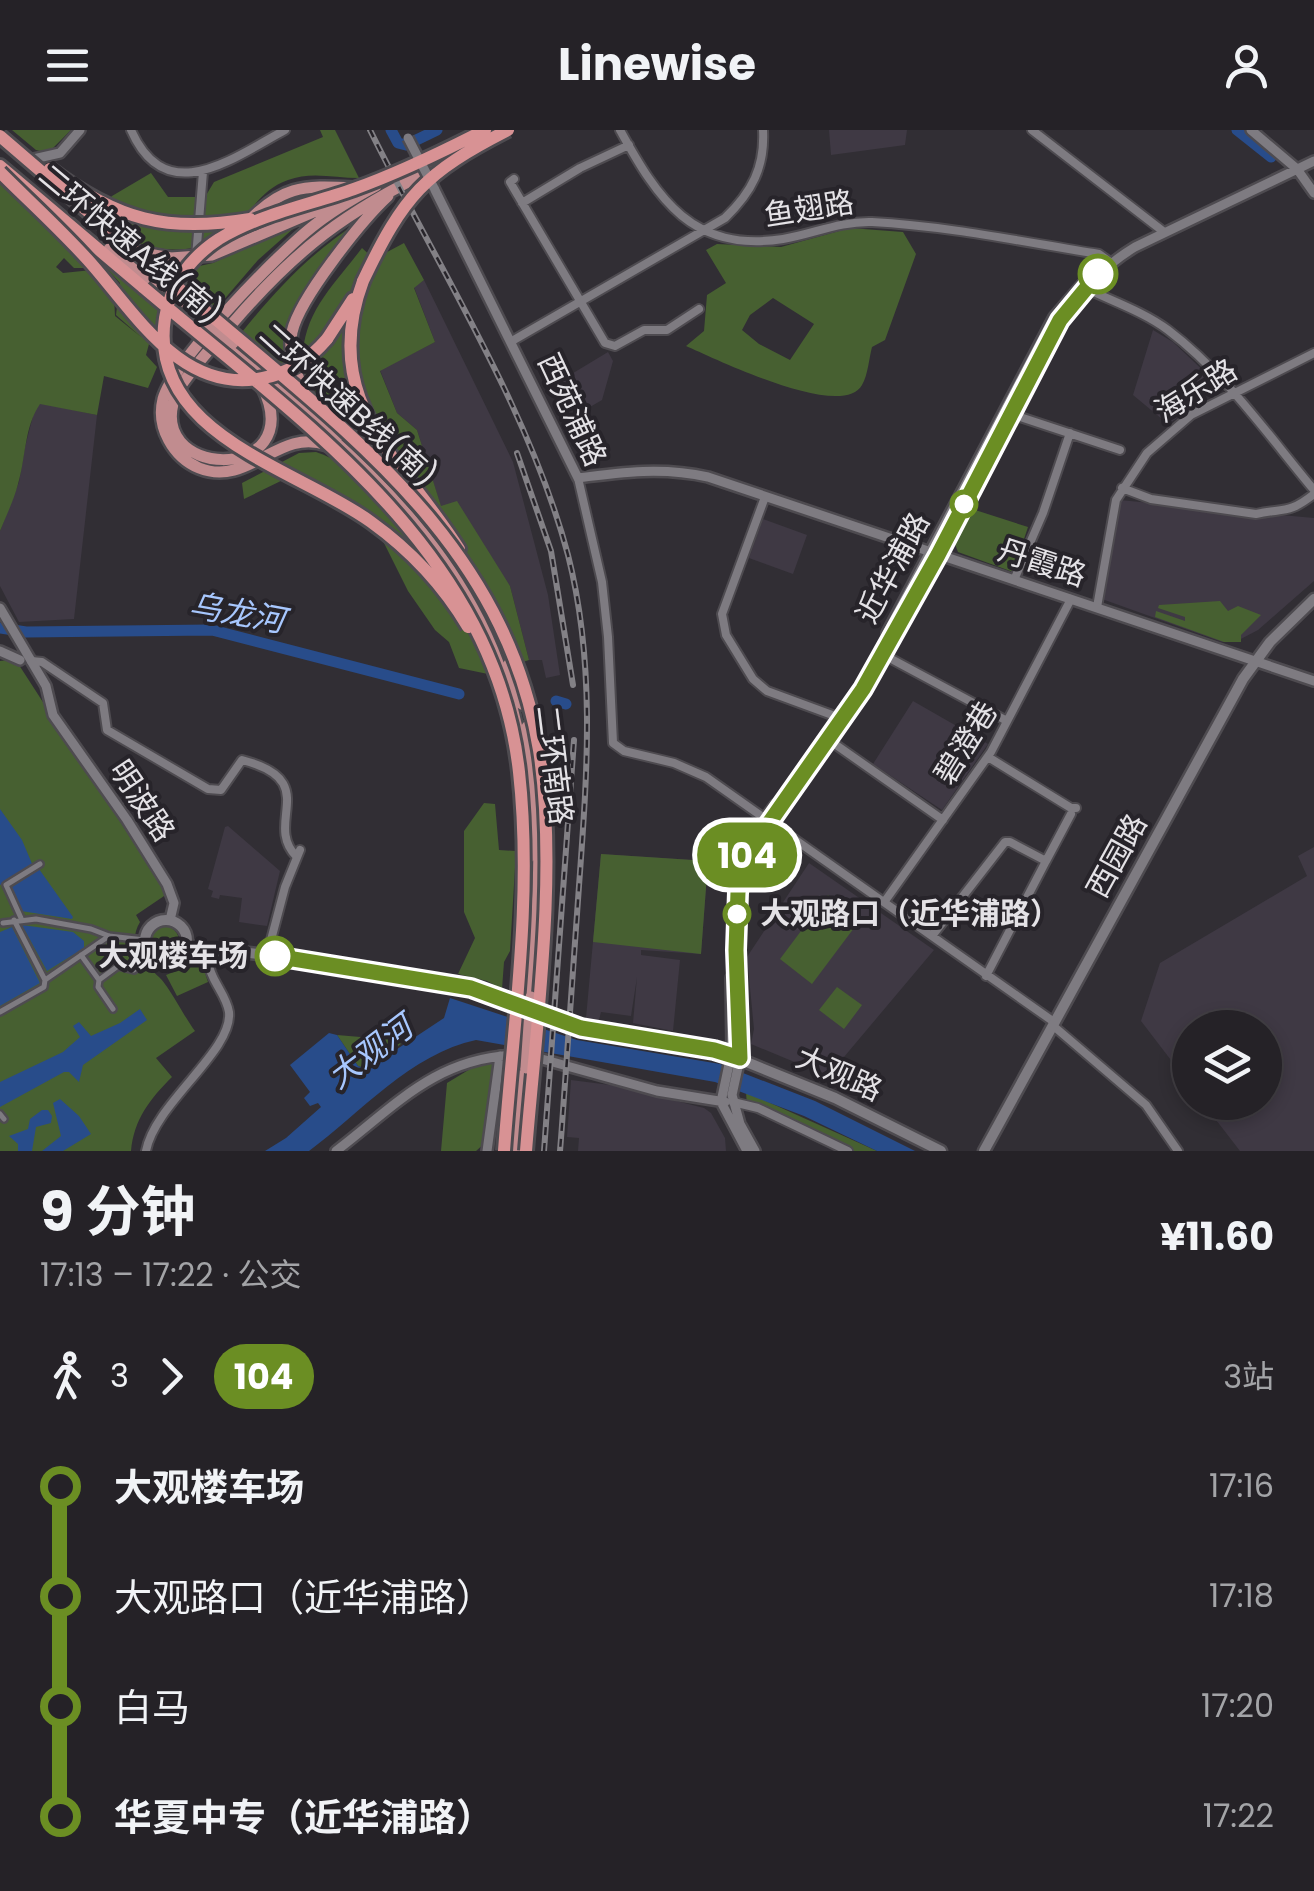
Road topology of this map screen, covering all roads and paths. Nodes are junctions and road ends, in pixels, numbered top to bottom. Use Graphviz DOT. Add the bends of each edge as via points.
graph roads {
  1 [pos="80,130"];
  2 [pos="131,130"];
  3 [pos="285,130"];
  4 [pos="482,130"];
  5 [pos="508,130"];
  6 [pos="517,130"];
  7 [pos="620,130"];
  8 [pos="763,130"];
  9 [pos="1032,130"];
  10 [pos="1250,130"];
  11 [pos="406,134"];
  12 [pos="0,136"];
  13 [pos="628,145"];
  14 [pos="60,153"];
  15 [pos="0,156"];
  16 [pos="23,161"];
  17 [pos="1314,161"];
  18 [pos="0,169"];
  19 [pos="1297,169"];
  20 [pos="203,172"];
  21 [pos="514,179"];
  22 [pos="411,180"];
  23 [pos="377,185"];
  24 [pos="1314,192"];
  25 [pos="62,194"];
  26 [pos="522,203"];
  27 [pos="287,211"];
  28 [pos="706,230"];
  29 [pos="1163,230"];
  30 [pos="112,245"];
  31 [pos="198,257"];
  32 [pos="1108,260"];
  33 [pos="363,280"];
  34 [pos="1085,288"];
  35 [pos="580,302"];
  36 [pos="699,310"];
  37 [pos="512,341"];
  38 [pos="230,347"];
  39 [pos="1314,353"];
  40 [pos="239,360"];
  41 [pos="1232,391"];
  42 [pos="1011,414"];
  43 [pos="1070,434"];
  44 [pos="348,442"];
  45 [pos="1120,450"];
  46 [pos="360,465"];
  47 [pos="578,478"];
  48 [pos="1122,488"];
  49 [pos="1314,492"];
  50 [pos="765,497"];
  51 [pos="934,554"];
  52 [pos="472,572"];
  53 [pos="1014,580"];
  54 [pos="1071,599"];
  55 [pos="1314,603"];
  56 [pos="1097,607"];
  57 [pos="0,608"];
  58 [pos="0,651"];
  59 [pos="882,654"];
  60 [pos="26,661"];
  61 [pos="1256,662"];
  62 [pos="1314,681"];
  63 [pos="841,718"];
  64 [pos="1007,722"];
  65 [pos="513,735"];
  66 [pos="829,740"];
  67 [pos="988,757"];
  68 [pos="943,820"];
  69 [pos="767,821"];
  70 [pos="1046,861"];
  71 [pos="40,864"];
  72 [pos="885,901"];
  73 [pos="16,920"];
  74 [pos="170,920"];
  75 [pos="3,922"];
  76 [pos="90,929"];
  77 [pos="109,936"];
  78 [pos="932,936"];
  79 [pos="145,940"];
  80 [pos="95,945"];
  81 [pos="186,946"];
  82 [pos="204,946"];
  83 [pos="81,955"];
  84 [pos="150,955"];
  85 [pos="267,955"];
  86 [pos="124,968"];
  87 [pos="986,976"];
  88 [pos="131,977"];
  89 [pos="45,980"];
  90 [pos="99,980"];
  91 [pos="527,996"];
  92 [pos="114,1009"];
  93 [pos="0,1012"];
  94 [pos="1056,1026"];
  95 [pos="500,1056"];
  96 [pos="734,1062"];
  97 [pos="720,1102"];
  98 [pos="732,1102"];
  99 [pos="517,1133"];
  100 [pos="146,1151"];
  101 [pos="336,1151"];
  102 [pos="488,1151"];
  103 [pos="508,1151"];
  104 [pos="523,1151"];
  105 [pos="746,1151"];
  106 [pos="755,1151"];
  107 [pos="848,1151"];
  108 [pos="941,1151"];
  109 [pos="984,1151"];
  110 [pos="992,1151"];
  111 [pos="1178,1151"];
  1 -- 14 [label="street"];
  2 -- 20 [label="street" via="145,156 167,170"];
  3 -- 20 [label="street"];
  4 -- 23 [label="main road"];
  4 -- 27 [label="highway, bridge" via="386,177"];
  5 -- 33 [label="highway, bridge" via="420,185 394,218"];
  6 -- 22 [label="main road"];
  7 -- 13 [label="street, 鱼翅路"];
  8 -- 28 [label="street" via="761,164 750,189"];
  9 -- 29 [label="street"];
  10 -- 19 [label="street"];
  11 -- 37 [label="street, 西苑浦路, bridge"];
  12 -- 16 [label="highway"];
  12 -- 27 [label="highway, bridge" via="86,195 138,218 211,224"];
  12 -- 52 [label="highway, 二环快速B线(南), bridge" via="363,446 422,506"];
  13 -- 26 [label="street"];
  13 -- 28 [label="street, 鱼翅路" via="665,202"];
  14 -- 16 [label="street"];
  14 -- 25 [label="street"];
  15 -- 30 [label="highway"];
  16 -- 25 [label="highway"];
  17 -- 19 [label="street, 近华浦路"];
  18 -- 33 [label="highway, bridge" via="155,338 214,376 263,378 304,362 336,327"];
  18 -- 65 [label="highway, 二环快速A线(南), bridge" via="328,444 405,520 476,625"];
  19 -- 24 [label="street"];
  19 -- 29 [label="street, 近华浦路"];
  20 -- 31 [label="street"];
  21 -- 26 [label="street"];
  22 -- 40 [label="main road" via="302,250 184,381 173,404 174,424 188,449 208,460 246,456 268,430 266,396"];
  22 -- 44 [label="main road" via="364,222 307,299 292,333 300,384"];
  23 -- 31 [label="main road"];
  23 -- 31 [label="main road" via="284,192 229,240"];
  23 -- 46 [label="main road" via="320,220 262,273 176,375 162,407 172,446 205,470 238,470 304,440"];
  25 -- 30 [label="highway"];
  26 -- 35 [label="street"];
  27 -- 65 [label="highway, bridge" via="219,240 182,274 164,328 173,377 190,406 224,438 357,512 424,568 480,650"];
  28 -- 32 [label="street, 鱼翅路" via="764,241 870,222"];
  28 -- 35 [label="street"];
  29 -- 32 [label="street, 近华浦路"];
  30 -- 31 [label="main road"];
  30 -- 38 [label="main road, bridge"];
  32 -- 34 [label="street, 近华浦路"];
  32 -- 51 [label="street, 近华浦路" via="1054,317"];
  33 -- 52 [label="highway, bridge" via="351,348 361,406 381,445"];
  34 -- 41 [label="street" via="1165,328"];
  34 -- 42 [label="street, 近华浦路" via="1060,320"];
  35 -- 36 [label="street" via="610,346 644,330 667,330"];
  35 -- 37 [label="street"];
  37 -- 47 [label="street, 西苑浦路"];
  38 -- 40 [label="main road"];
  38 -- 44 [label="main road"];
  39 -- 41 [label="street, 海乐路"];
  40 -- 46 [label="main road"];
  41 -- 48 [label="street, 海乐路" via="1175,426"];
  41 -- 49 [label="street"];
  42 -- 43 [label="street"];
  42 -- 51 [label="street, 近华浦路"];
  43 -- 45 [label="street"];
  43 -- 53 [label="street"];
  44 -- 91 [label="main road, 二环南路" via="406,498 457,562 490,618 516,684 538,806"];
  46 -- 91 [label="main road, 二环南路" via="459,581 508,687 528,795"];
  47 -- 50 [label="street, 丹霞路" via="672,470"];
  47 -- 69 [label="street, 西苑浦路" via="602,582 611,736 624,751 706,777"];
  48 -- 49 [label="street" via="1151,499 1256,514 1290,510"];
  48 -- 56 [label="street, 海乐路"];
  50 -- 51 [label="street, 丹霞路"];
  50 -- 63 [label="street" via="723,626 760,686"];
  51 -- 53 [label="street, 丹霞路"];
  51 -- 59 [label="street, 近华浦路"];
  51 -- 63 [label="street, 近华浦路"];
  52 -- 104 [label="highway, 二环快速B线(南), bridge" via="522,682 544,794 543,914"];
  53 -- 54 [label="street, 丹霞路"];
  54 -- 56 [label="street, 丹霞路"];
  54 -- 64 [label="street, 碧澄巷"];
  55 -- 61 [label="main road, 西园路"];
  56 -- 61 [label="street, 丹霞路"];
  57 -- 60 [label="street, 明波路"];
  58 -- 60 [label="street"];
  59 -- 63 [label="street, 近华浦路"];
  59 -- 64 [label="street"];
  60 -- 74 [label="street, 明波路" via="50,695 53,715 167,884 174,903"];
  60 -- 85 [label="street" via="52,668 98,698 107,730 208,789 220,790 242,760 280,776 288,843 298,853"];
  61 -- 62 [label="street, 丹霞路"];
  61 -- 94 [label="main road, 西园路"];
  63 -- 66 [label="street, 近华浦路"];
  63 -- 69 [label="street, 近华浦路"];
  64 -- 67 [label="street, 碧澄巷"];
  65 -- 103 [label="highway, 二环快速A线(南), bridge" via="522,882"];
  66 -- 68 [label="street"];
  66 -- 69 [label="street, 近华浦路"];
  67 -- 68 [label="street, 碧澄巷"];
  67 -- 70 [label="street" via="1073,811"];
  68 -- 72 [label="street, 碧澄巷"];
  69 -- 72 [label="street"];
  69 -- 96 [label="street, 近华浦路" via="741,853 734,876"];
  70 -- 78 [label="street" via="1005,842"];
  70 -- 87 [label="street"];
  71 -- 73 [label="street" via="6,885"];
  72 -- 78 [label="street"];
  73 -- 75 [label="street"];
  73 -- 76 [label="street"];
  73 -- 89 [label="street"];
  74 -- 79 [label="main road" via="151,926"];
  74 -- 81 [label="main road" via="184,932"];
  76 -- 77 [label="street"];
  76 -- 80 [label="street"];
  77 -- 79 [label="street"];
  77 -- 80 [label="street"];
  78 -- 87 [label="street"];
  79 -- 84 [label="main road"];
  80 -- 83 [label="street"];
  81 -- 82 [label="main road, 大观路"];
  81 -- 84 [label="main road" via="172,961"];
  82 -- 85 [label="main road, 大观路"];
  82 -- 100 [label="street" via="229,1008 226,1029 158,1118"];
  83 -- 89 [label="street"];
  83 -- 90 [label="street"];
  84 -- 86 [label="street" via="134,970"];
  85 -- 96 [label="main road, 大观路" via="471,988 581,1028"];
  86 -- 88 [label="street"];
  86 -- 90 [label="street"];
  87 -- 94 [label="street"];
  89 -- 93 [label="street" via="44,987"];
  90 -- 92 [label="street"];
  91 -- 99 [label="main road, 二环南路, bridge"];
  94 -- 109 [label="main road, 西园路"];
  94 -- 110 [label="main road, 西园路"];
  94 -- 111 [label="street" via="1146,1105"];
  95 -- 97 [label="street" via="549,1058 628,1084"];
  95 -- 101 [label="street" via="444,1070"];
  95 -- 102 [label="street"];
  96 -- 97 [label="street"];
  96 -- 98 [label="street"];
  96 -- 108 [label="main road, 大观路" via="835,1098"];
  97 -- 98 [label="street"];
  97 -- 105 [label="street"];
  98 -- 106 [label="street"];
  98 -- 107 [label="street"];
  99 -- 103 [label="main road, 二环南路"];
  99 -- 104 [label="main road, 二环南路"];
}
